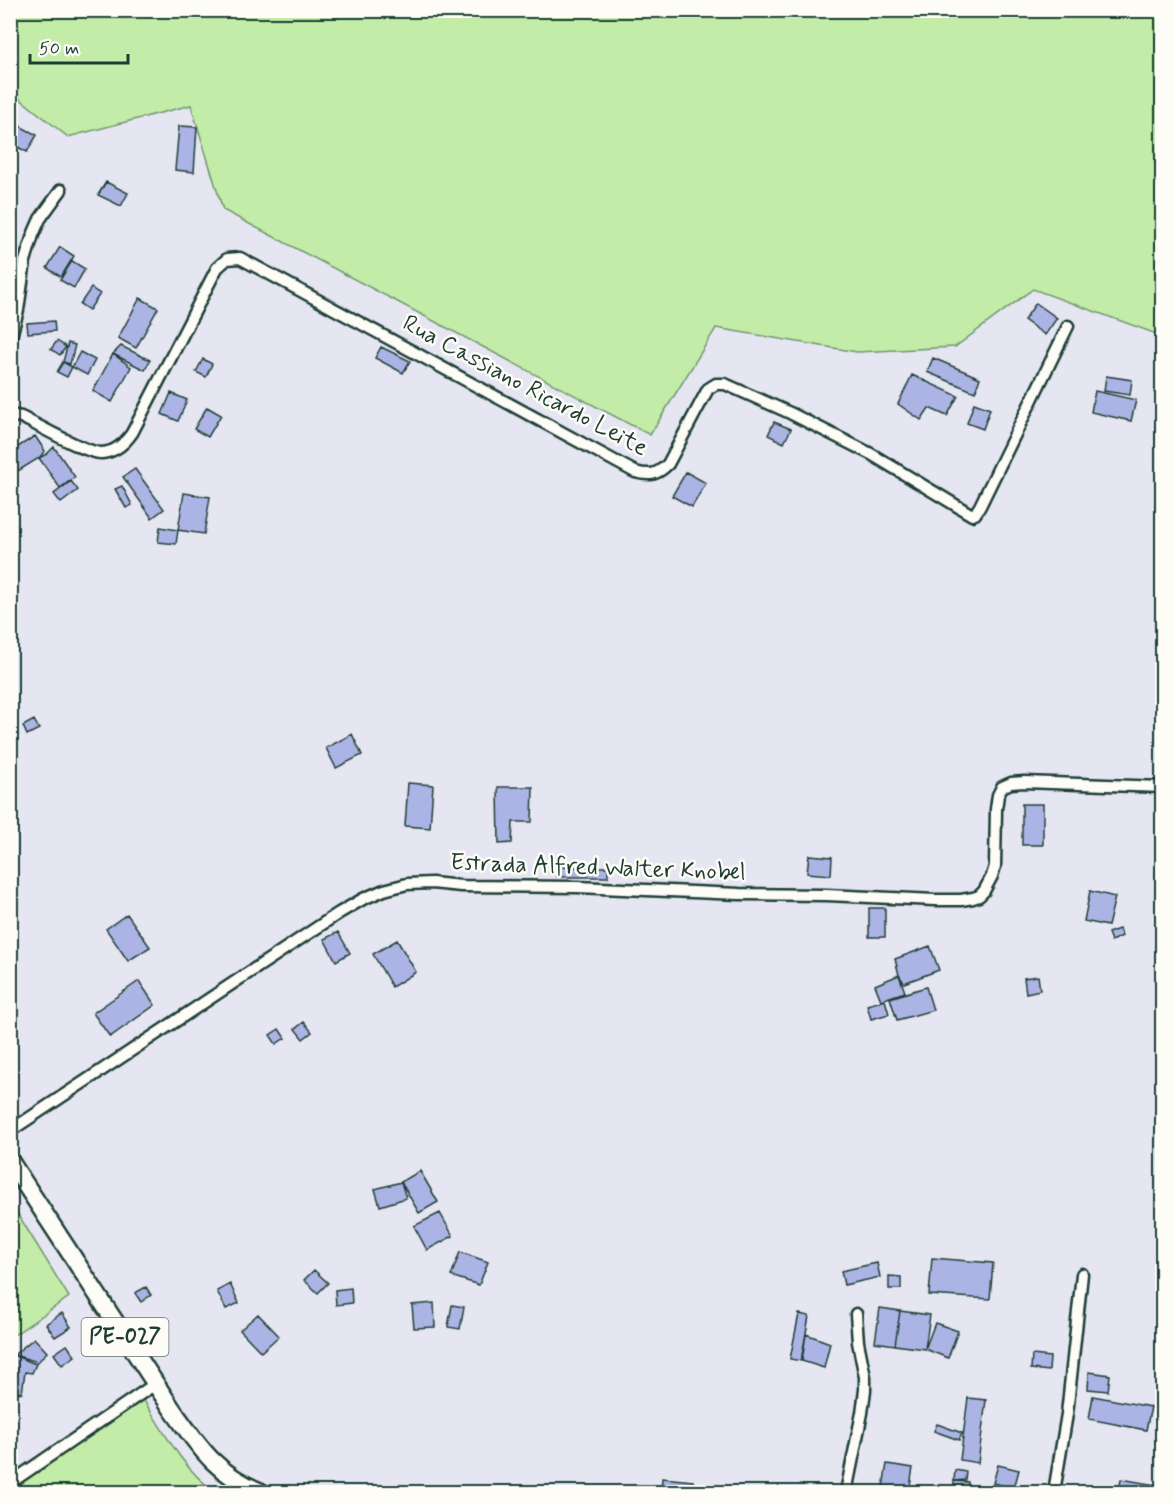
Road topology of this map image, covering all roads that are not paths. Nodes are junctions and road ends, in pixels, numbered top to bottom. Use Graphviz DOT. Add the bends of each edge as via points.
graph roads {
  1 [pos="61,190"];
  2 [pos="1068,327"];
  3 [pos="10,340"];
  4 [pos="10,415"];
  5 [pos="1162,787"];
  6 [pos="10,1131"];
  7 [pos="10,1161"];
  8 [pos="1082,1274"];
  9 [pos="856,1314"];
  10 [pos="155,1383"];
  11 [pos="10,1483"];
  12 [pos="261,1492"];
  13 [pos="846,1492"];
  14 [pos="1054,1492"];
  1 -- 3 [label="street" via="33,235"];
  2 -- 4 [label="street, Rua Cassiano Ricardo Leite" via="980,506 972,515 871,454 725,384 708,389 662,470 645,475 634,472 240,258 227,259 217,268 132,433 116,449 89,451"];
  5 -- 6 [label="street, Estrada Alfred Walter Knobel" via="1024,782 1002,787 996,809 992,876 979,896 961,900 432,883 384,890 339,913"];
  7 -- 10 [label="main road, PE-027"];
  8 -- 14 [label="street"];
  9 -- 13 [label="street" via="865,1390"];
  10 -- 11 [label="street"];
  10 -- 12 [label="main road, PE-027" via="211,1461"];
}
